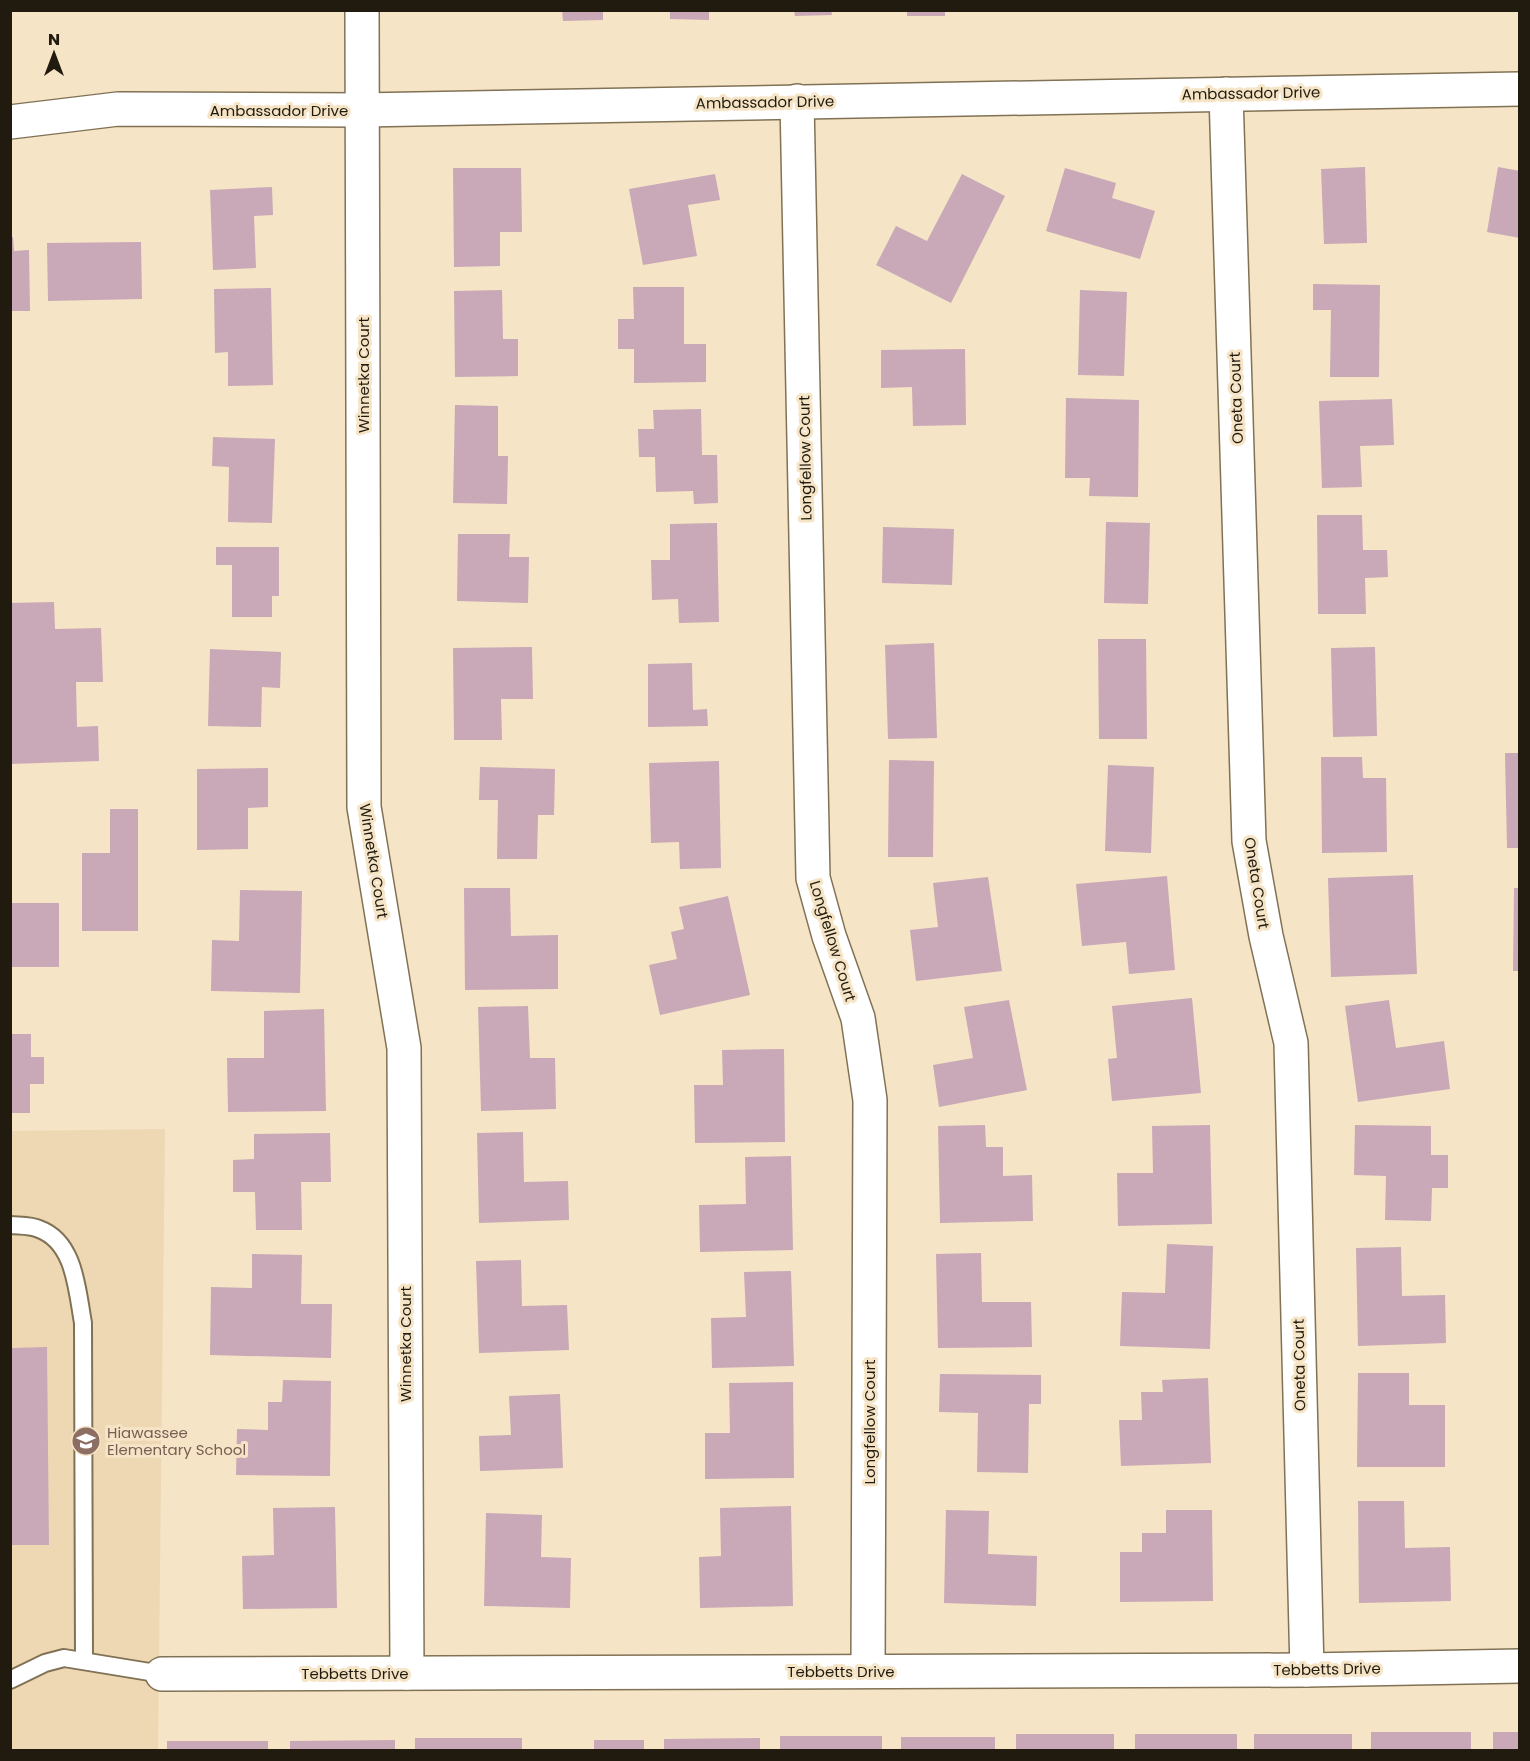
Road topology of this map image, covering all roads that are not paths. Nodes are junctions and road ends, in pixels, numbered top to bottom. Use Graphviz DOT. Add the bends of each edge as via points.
graph roads {
  1 [pos="362,10"];
  2 [pos="1520,89"];
  3 [pos="1226,94"];
  4 [pos="797,101"];
  5 [pos="362,110"];
  6 [pos="14,115"];
  7 [pos="10,1225"];
  8 [pos="84,1660"];
  9 [pos="1520,1666"];
  10 [pos="1307,1670"];
  11 [pos="868,1671"];
  12 [pos="407,1673"];
  13 [pos="162,1674"];
  14 [pos="10,1680"];
  1 -- 5 [label="street, Winnetka Court"];
  2 -- 3 [label="street, Ambassador Drive"];
  3 -- 4 [label="street, Ambassador Drive"];
  3 -- 10 [label="street, Oneta Court" via="1249,841 1291,1043"];
  4 -- 5 [label="street, Ambassador Drive"];
  4 -- 11 [label="street, Longfellow Court" via="813,878 858,1018 870,1100"];
  5 -- 6 [label="street, Ambassador Drive" via="118,109"];
  5 -- 12 [label="street, Winnetka Court" via="364,807 404,1048"];
  7 -- 8 [label="lane" via="37,1228 64,1247 83,1323"];
  8 -- 13 [label="lane"];
  8 -- 14 [label="lane" via="64,1658 45,1663"];
  9 -- 10 [label="street, Tebbetts Drive"];
  10 -- 11 [label="street, Tebbetts Drive"];
  11 -- 12 [label="street, Tebbetts Drive"];
  12 -- 13 [label="street, Tebbetts Drive"];
}
